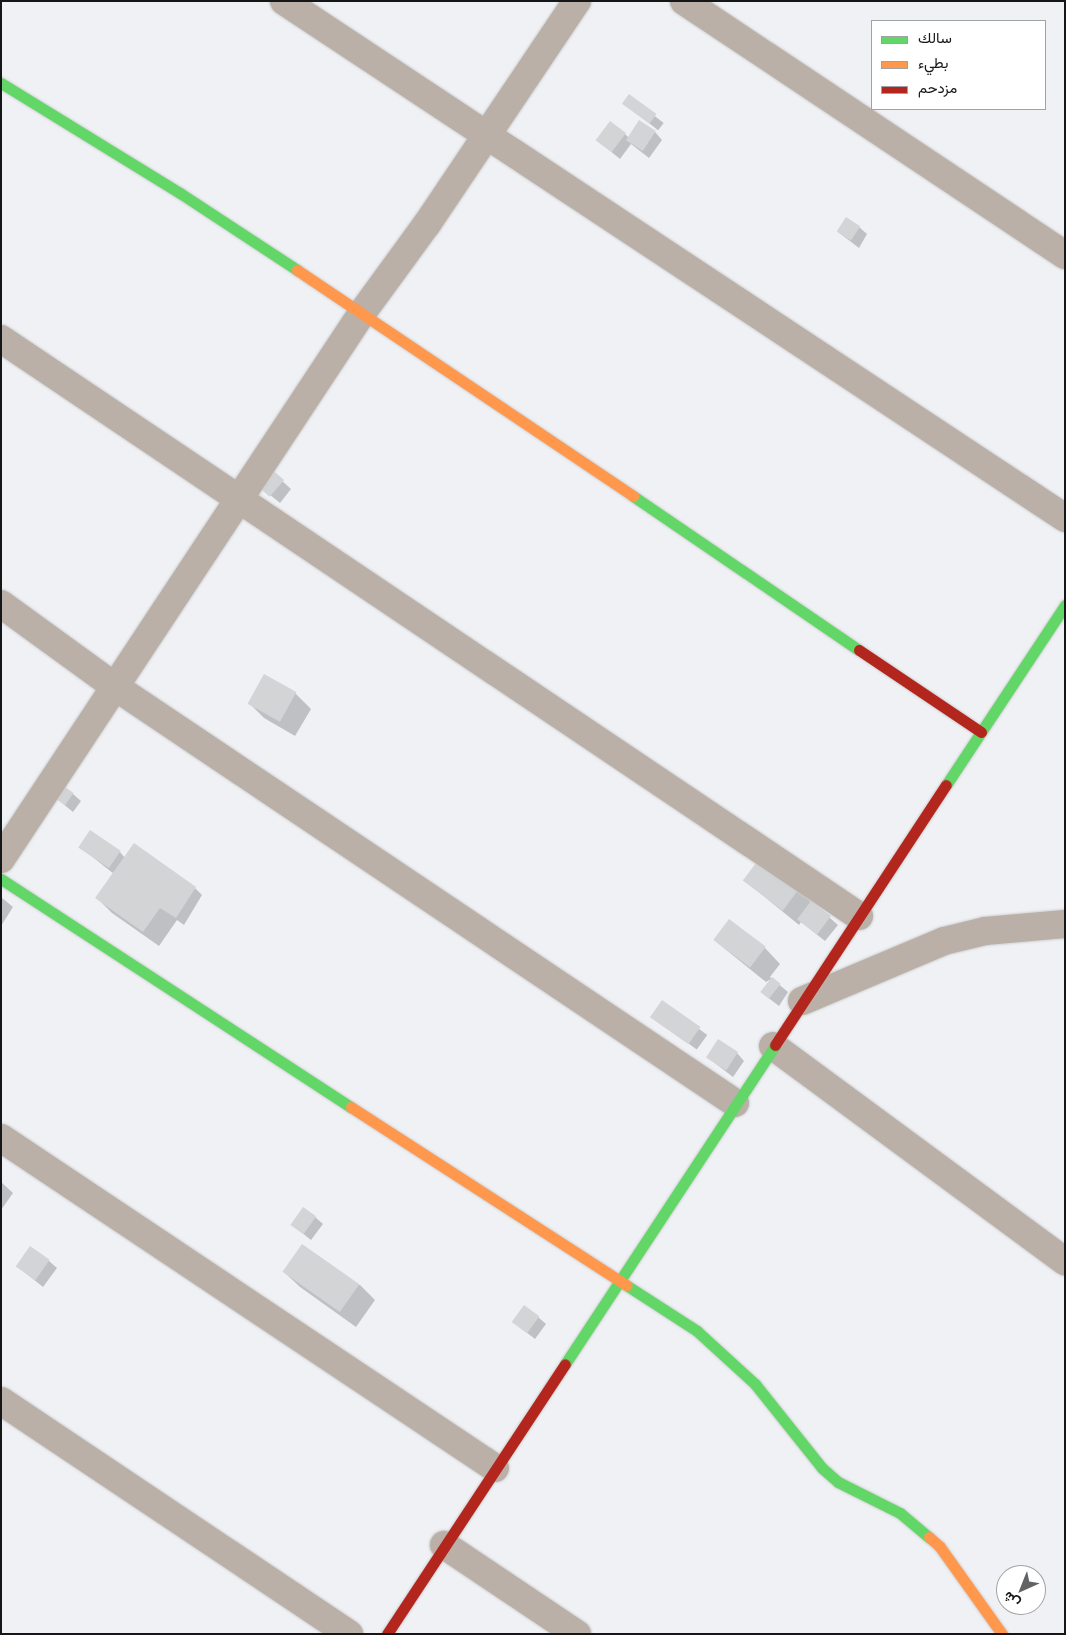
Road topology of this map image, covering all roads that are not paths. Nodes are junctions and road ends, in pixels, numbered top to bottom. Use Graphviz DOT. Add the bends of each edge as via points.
graph roads {
  1 [pos="284,1"];
  2 [pos="577,1"];
  3 [pos="684,1"];
  4 [pos="1,83"];
  5 [pos="487,134"];
  6 [pos="1065,255"];
  7 [pos="362,312"];
  8 [pos="1,339"];
  9 [pos="239,501"];
  10 [pos="1065,518"];
  11 [pos="1,604"];
  12 [pos="1064,612"];
  13 [pos="114,686"];
  14 [pos="981,732"];
  15 [pos="1,859"];
  16 [pos="1,879"];
  17 [pos="859,916"];
  18 [pos="1065,924"];
  19 [pos="802,1001"];
  20 [pos="773,1046"];
  21 [pos="735,1103"];
  22 [pos="1,1138"];
  23 [pos="1065,1261"];
  24 [pos="619,1279"];
  25 [pos="1,1401"];
  26 [pos="495,1468"];
  27 [pos="444,1545"];
  28 [pos="349,1634"];
  29 [pos="386,1634"];
  30 [pos="577,1634"];
  31 [pos="1002,1634"];
  1 -- 5 [label="street"];
  2 -- 5 [label="street"];
  3 -- 6 [label="street"];
  4 -- 7 [label="street"];
  5 -- 7 [label="street"];
  5 -- 10 [label="street"];
  7 -- 9 [label="street"];
  7 -- 14 [label="street"];
  8 -- 9 [label="street"];
  9 -- 13 [label="street"];
  9 -- 17 [label="street"];
  11 -- 13 [label="street"];
  12 -- 14 [label="street"];
  13 -- 15 [label="street"];
  13 -- 21 [label="street"];
  14 -- 17 [label="street"];
  16 -- 24 [label="street"];
  17 -- 19 [label="street"];
  18 -- 19 [label="street" via="985,931 944,941"];
  19 -- 20 [label="street"];
  20 -- 21 [label="street"];
  20 -- 23 [label="street"];
  21 -- 24 [label="street"];
  22 -- 26 [label="street"];
  24 -- 26 [label="street"];
  24 -- 31 [label="street" via="681,1320 727,1356 755,1384 822,1468 838,1482 900,1513 922,1528 940,1546"];
  25 -- 28 [label="street"];
  26 -- 27 [label="street"];
  27 -- 29 [label="street"];
  27 -- 30 [label="street"];
}
